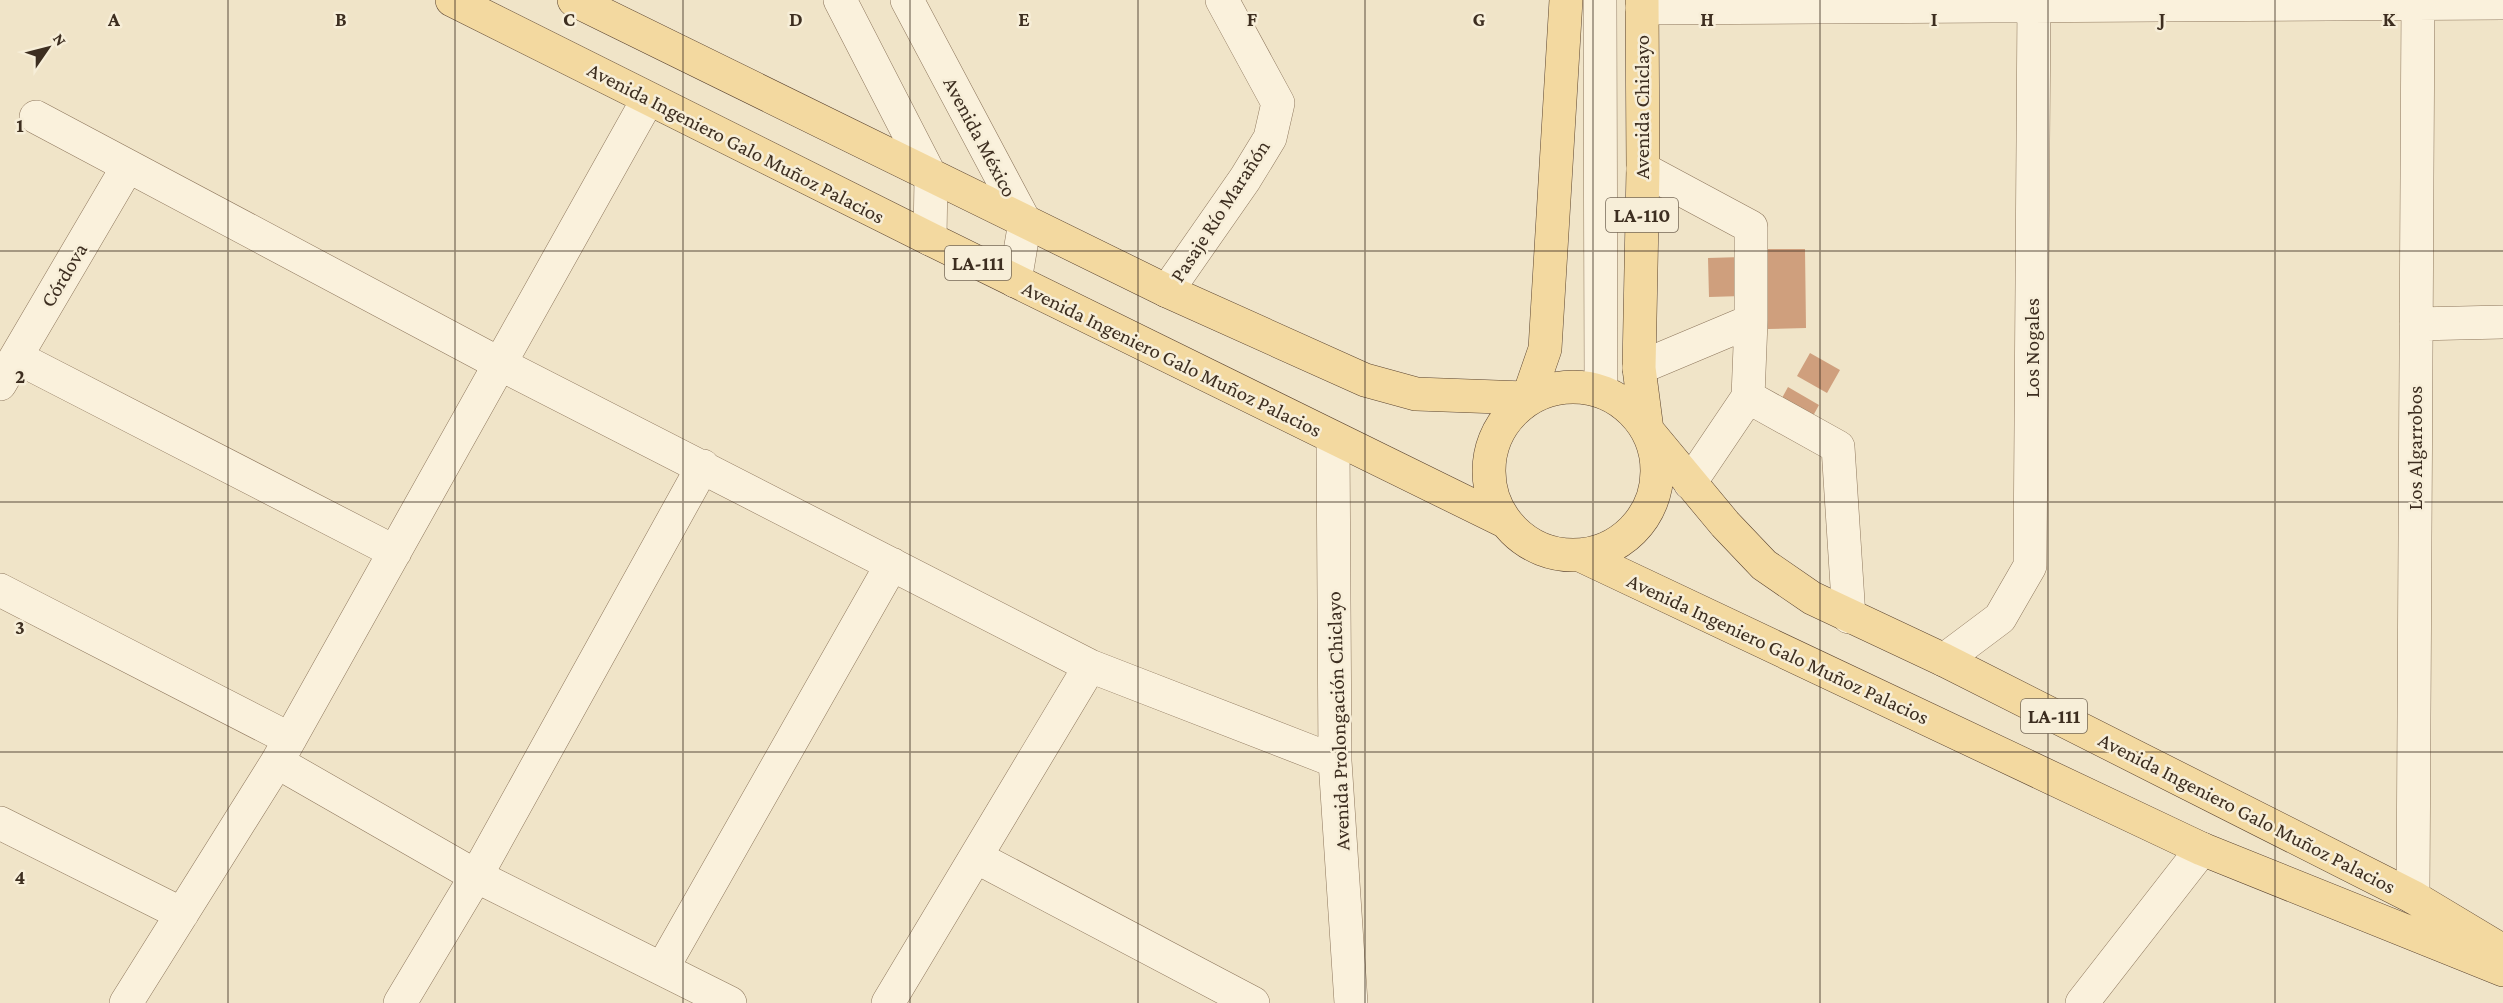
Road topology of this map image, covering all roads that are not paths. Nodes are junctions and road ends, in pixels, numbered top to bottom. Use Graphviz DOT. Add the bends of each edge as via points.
graph roads {
  1 [pos="452,0"];
  2 [pos="574,0"];
  3 [pos="840,0"];
  4 [pos="907,0"];
  5 [pos="1222,0"];
  6 [pos="1566,0"];
  7 [pos="1600,0"];
  8 [pos="2418,1"];
  9 [pos="2034,2"];
  10 [pos="2503,3"];
  11 [pos="1642,4"];
  12 [pos="648,99"];
  13 [pos="36,117"];
  14 [pos="128,166"];
  15 [pos="1643,169"];
  16 [pos="931,177"];
  17 [pos="1025,222"];
  18 [pos="930,239"];
  19 [pos="1015,281"];
  20 [pos="1167,291"];
  21 [pos="1751,321"];
  22 [pos="2503,322"];
  23 [pos="2416,324"];
  24 [pos="500,364"];
  25 [pos="1639,368"];
  26 [pos="8,370"];
  27 [pos="1600,391"];
  28 [pos="1748,397"];
  29 [pos="1528,398"];
  30 [pos="1647,430"];
  31 [pos="1333,439"];
  32 [pos="703,466"];
  33 [pos="1690,483"];
  34 [pos="1506,522"];
  35 [pos="395,552"];
  36 [pos="1582,556"];
  37 [pos="892,564"];
  38 [pos="0,590"];
  39 [pos="1849,617"];
  40 [pos="1944,660"];
  41 [pos="1090,666"];
  42 [pos="284,751"];
  43 [pos="1335,760"];
  44 [pos="0,823"];
  45 [pos="2202,849"];
  46 [pos="976,856"];
  47 [pos="476,876"];
  48 [pos="2413,897"];
  49 [pos="182,914"];
  50 [pos="2503,951"];
  51 [pos="662,969"];
  52 [pos="2503,970"];
  53 [pos="126,1003"];
  54 [pos="400,1003"];
  55 [pos="730,1003"];
  56 [pos="888,1003"];
  57 [pos="1253,1003"];
  58 [pos="1351,1003"];
  59 [pos="2082,1003"];
  1 -- 12 [label="main road, Avenida Ingeniero Galo Muñoz Palacios / LA-111"];
  2 -- 16 [label="main road, LA-111"];
  3 -- 16 [label="street"];
  4 -- 17 [label="street, Avenida México"];
  5 -- 20 [label="street, Pasaje Río Marañón" via="1278,103 1270,138"];
  6 -- 29 [label="main road, LA-110" via="1545,349"];
  7 -- 27 [label="street, Avenida Chiclayo"];
  8 -- 9 [label="street"];
  8 -- 10 [label="street"];
  8 -- 23 [label="street, Los Algarrobos"];
  9 -- 11 [label="street"];
  9 -- 40 [label="street, Los Nogales" via="2030,566 2000,618"];
  11 -- 15 [label="main road, Avenida Chiclayo / LA-110"];
  12 -- 18 [label="main road, Avenida Ingeniero Galo Muñoz Palacios / LA-111"];
  12 -- 24 [label="street"];
  13 -- 14 [label="street"];
  14 -- 24 [label="street"];
  14 -- 26 [label="street, Córdova"];
  15 -- 21 [label="street" via="1751,227"];
  15 -- 25 [label="main road, Avenida Chiclayo / LA-110"];
  16 -- 17 [label="main road, LA-111"];
  16 -- 18 [label="street"];
  17 -- 19 [label="street, Avenida México"];
  17 -- 20 [label="main road, LA-111"];
  18 -- 19 [label="main road, Avenida Ingeniero Galo Muñoz Palacios / LA-111"];
  19 -- 31 [label="main road, Avenida Ingeniero Galo Muñoz Palacios / LA-111"];
  20 -- 29 [label="main road, LA-111" via="1365,380 1416,394"];
  21 -- 25 [label="street"];
  21 -- 28 [label="street"];
  22 -- 23 [label="street"];
  23 -- 48 [label="street, Los Algarrobos"];
  24 -- 32 [label="street"];
  24 -- 35 [label="street"];
  25 -- 30 [label="main road, Avenida Chiclayo / LA-110"];
  26 -- 35 [label="street"];
  27 -- 29 [label="main road, LA-110" via="1576,386 1551,388"];
  27 -- 30 [label="main road, LA-110" via="1635,413"];
  28 -- 33 [label="street"];
  28 -- 39 [label="street" via="1838,447"];
  29 -- 34 [label="main road, LA-110" via="1507,416 1493,442 1488,470 1492,498"];
  30 -- 33 [label="main road, Avenida Ingeniero Galo Muñoz Palacios / LA-111"];
  30 -- 36 [label="main road, LA-110" via="1657,456 1658,484 1649,511 1632,533 1609,549"];
  31 -- 34 [label="main road, Avenida Ingeniero Galo Muñoz Palacios / LA-111"];
  31 -- 43 [label="street, Avenida Prolongación Chiclayo"];
  32 -- 37 [label="street"];
  32 -- 47 [label="street"];
  33 -- 39 [label="main road, Avenida Ingeniero Galo Muñoz Palacios / LA-111" via="1764,565 1812,598"];
  34 -- 36 [label="main road, LA-110" via="1527,542 1553,554"];
  35 -- 42 [label="street"];
  36 -- 45 [label="main road, Avenida Ingeniero Galo Muñoz Palacios / LA-111"];
  37 -- 41 [label="street"];
  37 -- 51 [label="street"];
  38 -- 42 [label="street"];
  39 -- 40 [label="main road, Avenida Ingeniero Galo Muñoz Palacios / LA-111"];
  40 -- 48 [label="main road, Avenida Ingeniero Galo Muñoz Palacios / LA-111"];
  41 -- 43 [label="street"];
  41 -- 46 [label="street"];
  42 -- 47 [label="street"];
  42 -- 49 [label="street"];
  43 -- 58 [label="street, Avenida Prolongación Chiclayo"];
  44 -- 49 [label="street"];
  45 -- 52 [label="main road, Avenida Ingeniero Galo Muñoz Palacios / LA-111"];
  45 -- 59 [label="street"];
  46 -- 56 [label="street"];
  46 -- 57 [label="street"];
  47 -- 51 [label="street"];
  47 -- 54 [label="street"];
  48 -- 50 [label="main road, Avenida Ingeniero Galo Muñoz Palacios / LA-111"];
  49 -- 53 [label="street"];
  51 -- 55 [label="street"];
}
